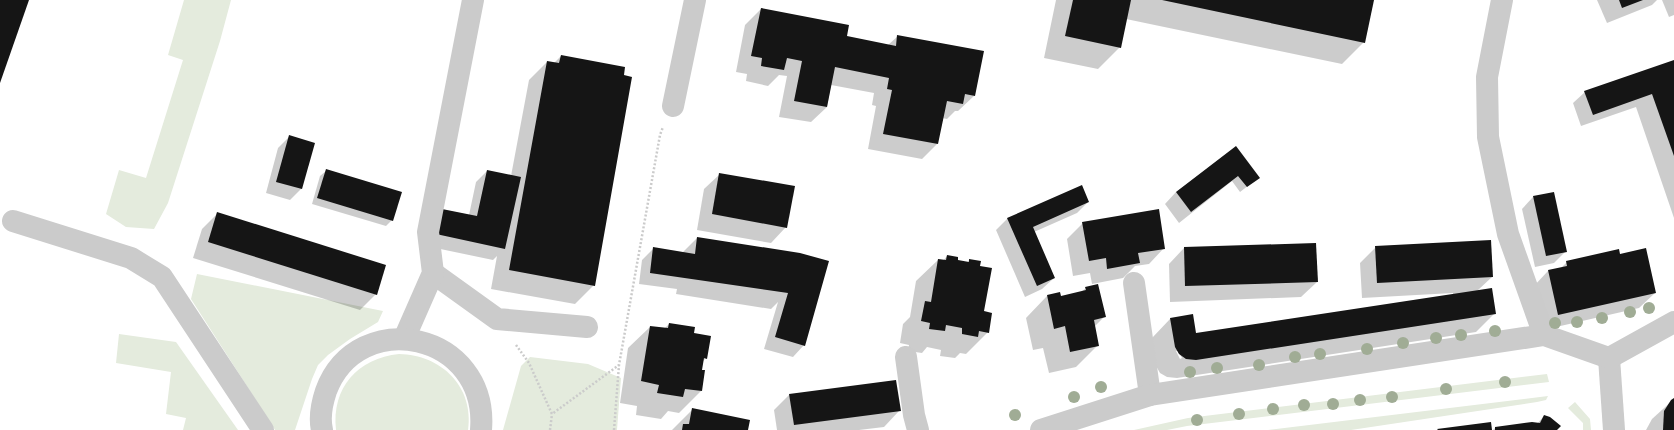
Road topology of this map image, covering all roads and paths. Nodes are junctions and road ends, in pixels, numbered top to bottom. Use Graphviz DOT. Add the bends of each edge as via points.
graph roads {
  1 [pos="473,0"];
  2 [pos="695,0"];
  3 [pos="1502,0"];
  4 [pos="673,106"];
  5 [pos="13,221"];
  6 [pos="433,273"];
  7 [pos="1134,283"];
  8 [pos="497,319"];
  9 [pos="1674,322"];
  10 [pos="587,327"];
  11 [pos="1544,335"];
  12 [pos="404,339"];
  13 [pos="906,357"];
  14 [pos="1609,358"];
  15 [pos="619,365"];
  16 [pos="1150,395"];
  17 [pos="552,414"];
  18 [pos="264,430"];
  19 [pos="322,430"];
  20 [pos="481,430"];
  21 [pos="550,430"];
  22 [pos="614,430"];
  23 [pos="918,430"];
  24 [pos="1041,430"];
  25 [pos="1614,430"];
  1 -- 6 [label="street" via="428,232"];
  2 -- 4 [label="street"];
  3 -- 11 [label="street" via="1487,77 1488,137 1508,234"];
  4 -- 15 [label="path" via="660,135"];
  5 -- 18 [label="street" via="131,258 162,278"];
  6 -- 8 [label="street"];
  6 -- 12 [label="street"];
  7 -- 16 [label="street"];
  8 -- 10 [label="street"];
  8 -- 17 [label="path" via="529,363"];
  9 -- 14 [label="street"];
  11 -- 14 [label="street"];
  11 -- 16 [label="street"];
  12 -- 19 [label="street" via="374,344 360,350 343,364 330,382 322,404"];
  12 -- 20 [label="street" via="427,343 448,354 465,370 477,391 482,414"];
  13 -- 23 [label="street"];
  14 -- 25 [label="street"];
  15 -- 17 [label="path"];
  15 -- 22 [label="path"];
  16 -- 24 [label="street"];
  17 -- 21 [label="path"];
}
